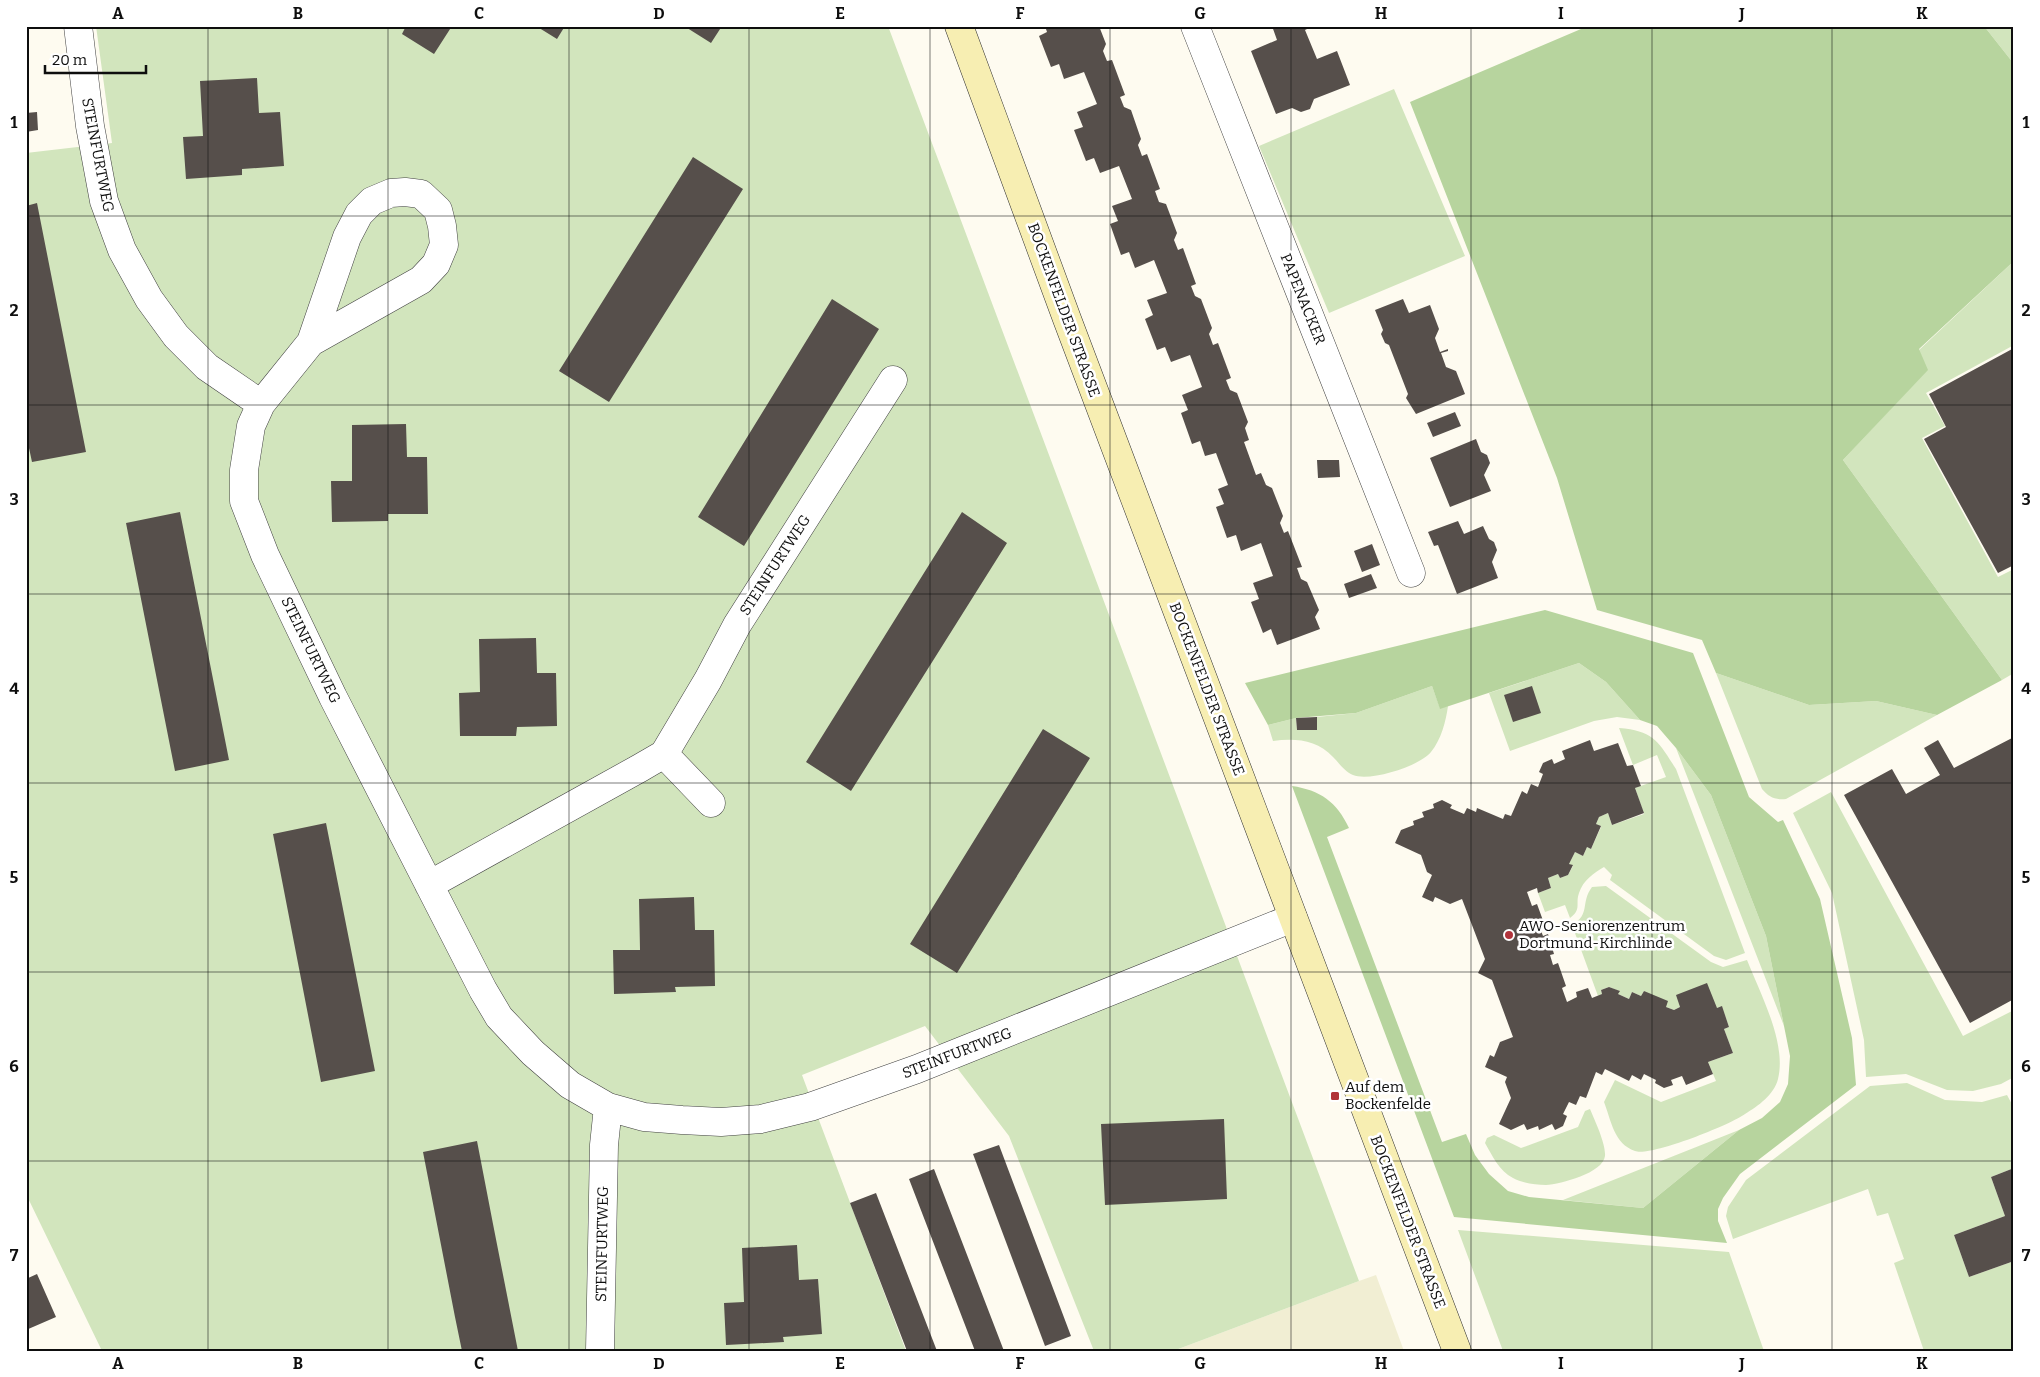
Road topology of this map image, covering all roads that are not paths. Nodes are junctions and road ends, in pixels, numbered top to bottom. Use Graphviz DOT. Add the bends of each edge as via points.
graph roads {
  1 [pos="78,26"];
  2 [pos="959,26"];
  3 [pos="1195,26"];
  4 [pos="311,342"];
  5 [pos="893,380"];
  6 [pos="261,404"];
  7 [pos="1411,573"];
  8 [pos="664,754"];
  9 [pos="711,803"];
  10 [pos="429,884"];
  11 [pos="1293,918"];
  12 [pos="608,1107"];
  13 [pos="600,1351"];
  14 [pos="1457,1351"];
  1 -- 6 [label="street, STEINFURTWEG" via="90,126 104,200 122,250 149,299 176,336 207,367"];
  2 -- 11 [label="main road, BOCKENFELDER STRASSE"];
  3 -- 7 [label="street, PAPENACKER"];
  4 -- 4 [label="street, STEINFURTWEG" via="347,237 359,214 372,201 391,193 422,194 438,210 442,226 444,245 436,264 421,280"];
  4 -- 6 [label="street, STEINFURTWEG"];
  5 -- 8 [label="street, STEINFURTWEG" via="736,625"];
  6 -- 10 [label="street, STEINFURTWEG" via="251,426 244,470 244,501 253,528 333,696"];
  8 -- 9 [label="street"];
  8 -- 10 [label="street, STEINFURTWEG"];
  10 -- 12 [label="street, STEINFURTWEG" via="499,1017 532,1053 570,1085"];
  11 -- 12 [label="street, STEINFURTWEG" via="961,1052 810,1107 761,1119 721,1122 644,1117"];
  11 -- 14 [label="main road, BOCKENFELDER STRASSE"];
  12 -- 13 [label="street, STEINFURTWEG" via="604,1144"];
}
